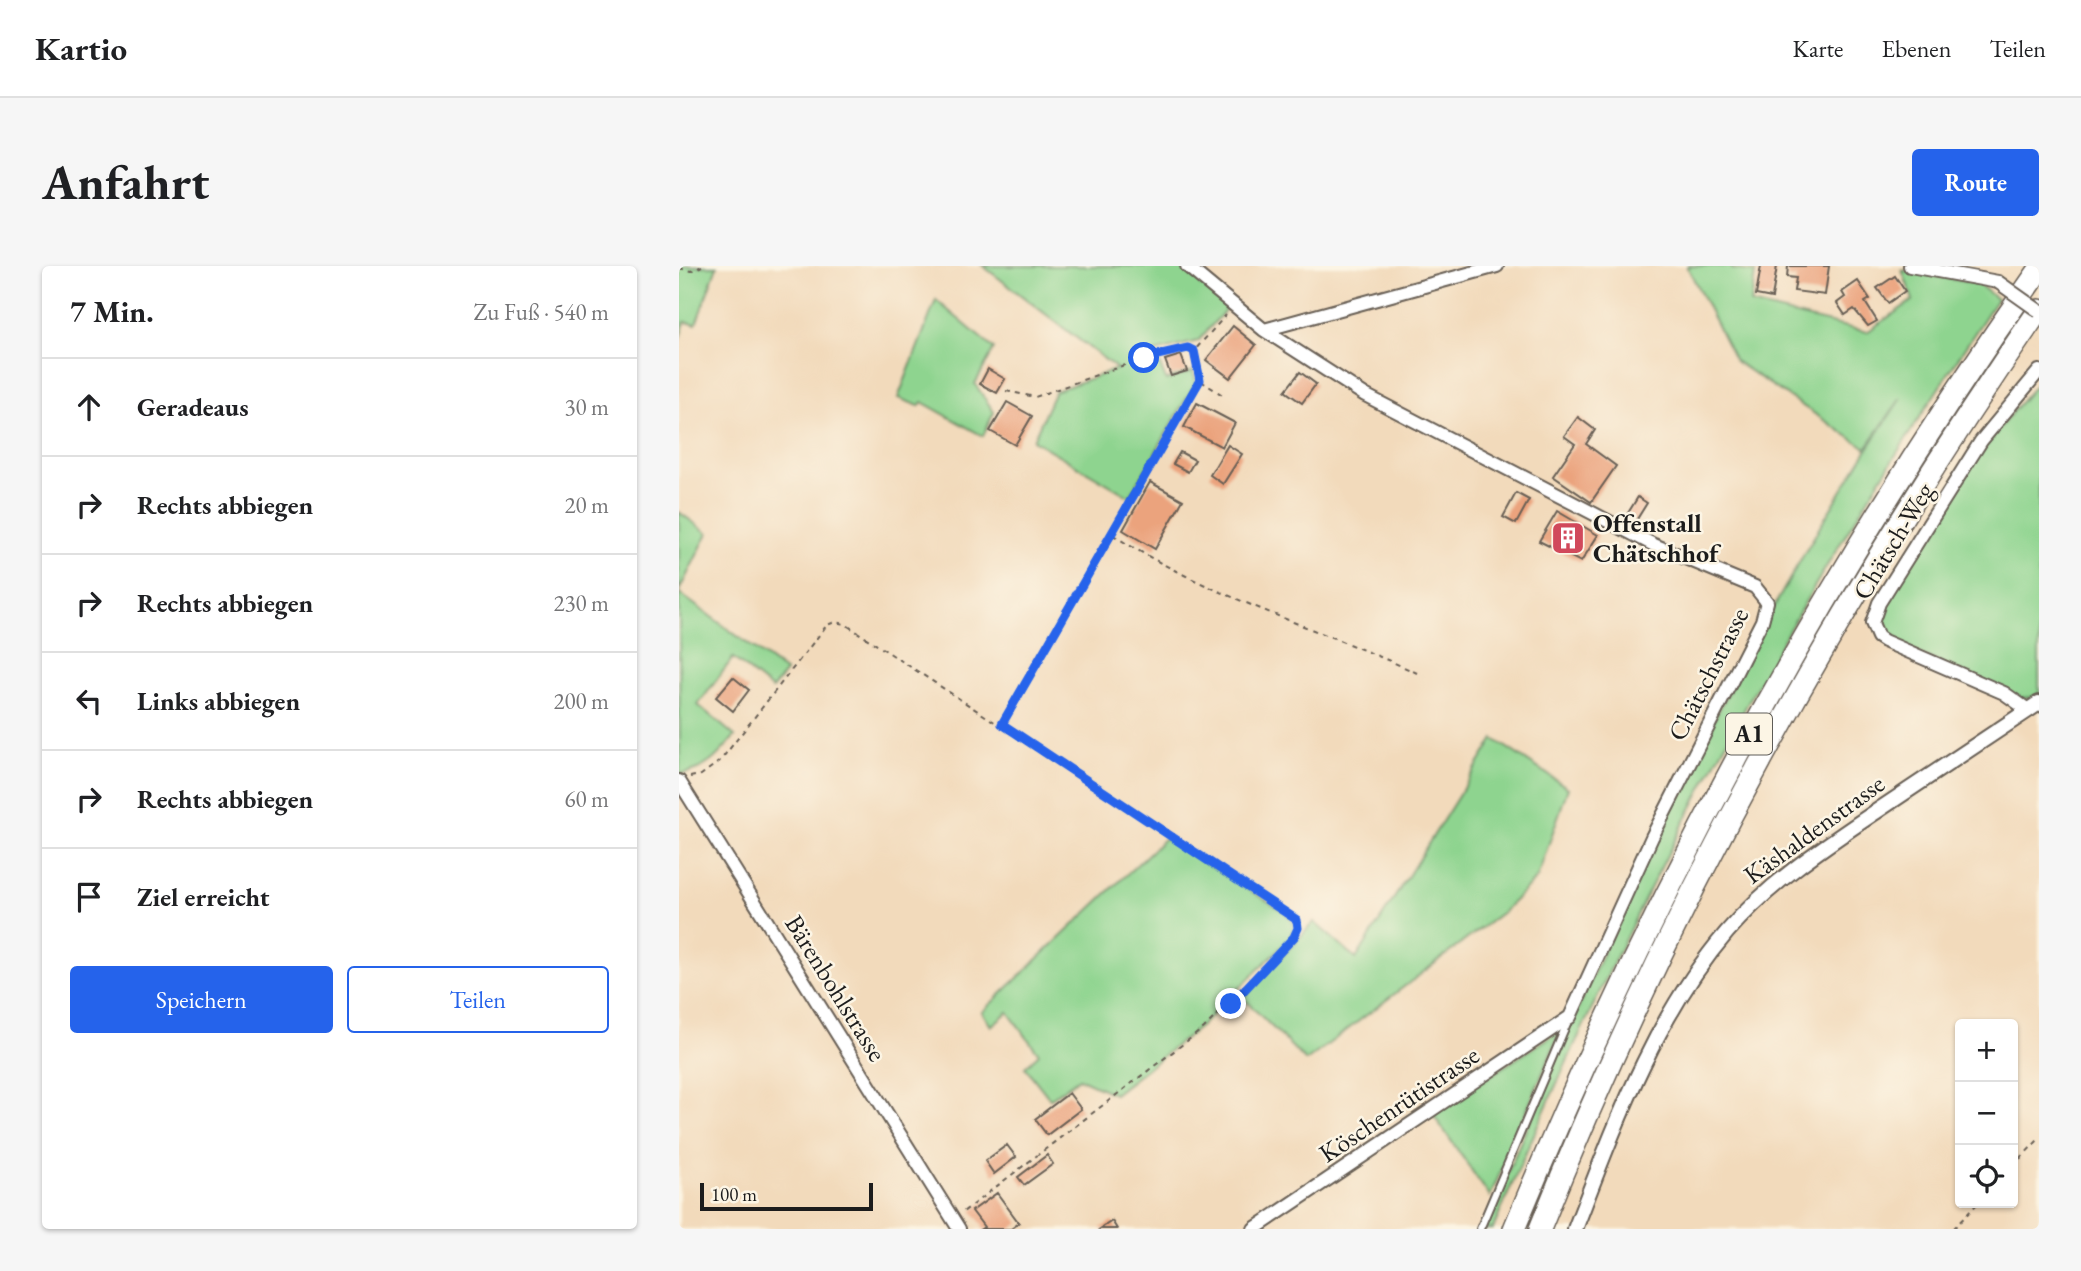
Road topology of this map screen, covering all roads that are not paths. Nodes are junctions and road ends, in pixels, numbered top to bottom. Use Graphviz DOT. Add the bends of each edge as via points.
graph roads {
  1 [pos="1187,266"];
  2 [pos="1497,266"];
  3 [pos="1910,266"];
  4 [pos="2039,270"];
  5 [pos="2039,310"];
  6 [pos="1264,330"];
  7 [pos="2039,371"];
  8 [pos="2034,706"];
  9 [pos="679,780"];
  10 [pos="1570,1017"];
  11 [pos="956,1224"];
  12 [pos="1254,1229"];
  13 [pos="1480,1229"];
  14 [pos="1514,1229"];
  15 [pos="1540,1229"];
  16 [pos="1575,1229"];
  1 -- 6 [label="street, Chätschstrasse"];
  2 -- 6 [label="street"];
  3 -- 5 [label="street, bridge" via="1998,282"];
  4 -- 14 [label="highway, A1" via="1882,505 1758,718 1614,1001"];
  5 -- 15 [label="highway, A1" via="1902,517 1766,752 1635,1010"];
  6 -- 10 [label="street, Chätschstrasse" via="1377,401 1631,534 1755,587 1765,596 1767,610 1657,826"];
  7 -- 8 [label="street, Chätsch-Weg" via="1981,441 1879,603 1872,622 1884,641"];
  8 -- 16 [label="street, Käshaldenstrasse" via="1803,862 1734,924 1701,965 1660,1033"];
  9 -- 11 [label="street, Bärenbohlstrasse"];
  10 -- 12 [label="street, Köschenrütistrasse"];
  10 -- 13 [label="lane, Chätschstrasse"];
}
